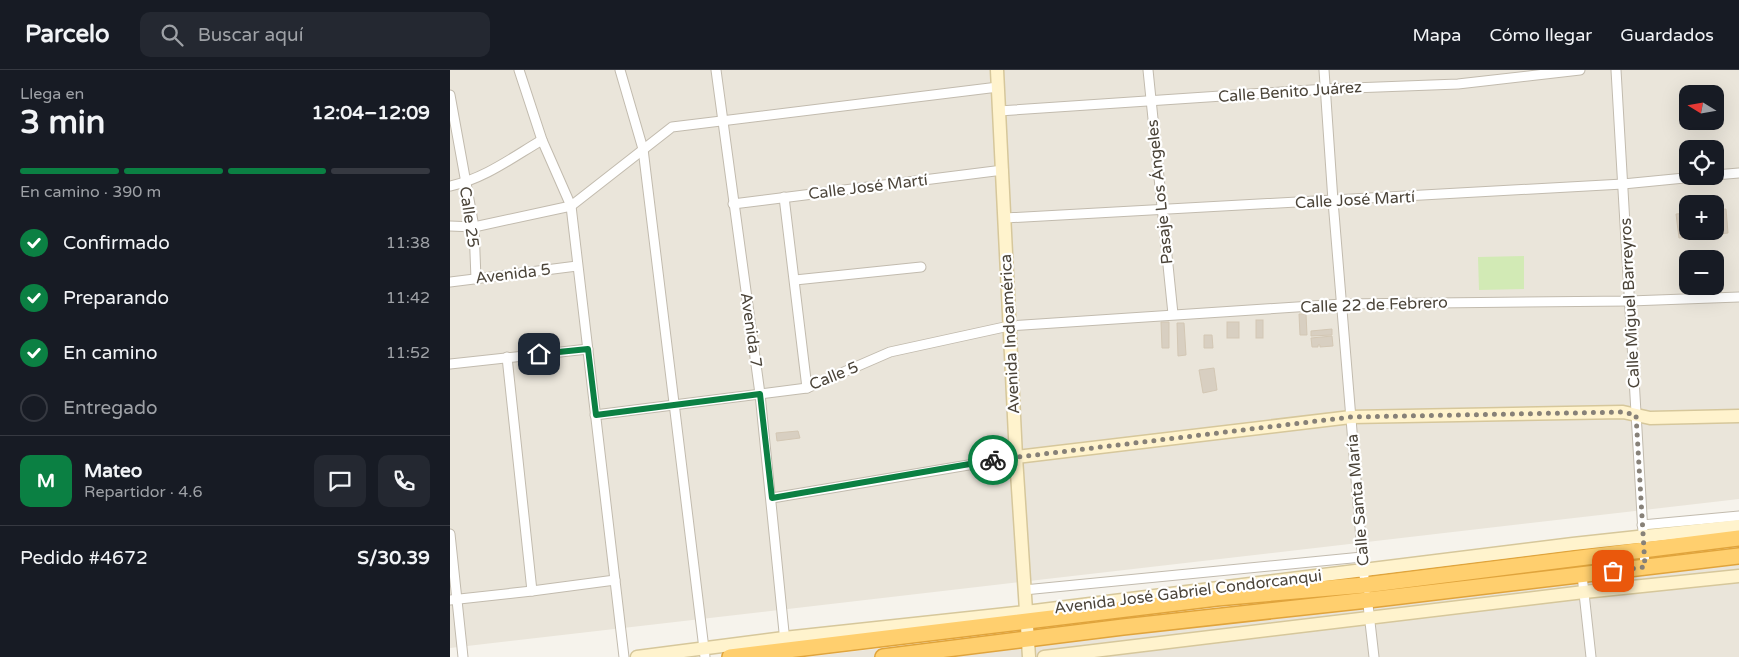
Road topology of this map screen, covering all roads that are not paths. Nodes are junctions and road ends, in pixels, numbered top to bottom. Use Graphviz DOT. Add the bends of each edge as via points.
graph roads {
  1 [pos="519,70"];
  2 [pos="620,70"];
  3 [pos="716,70"];
  4 [pos="997,70"];
  5 [pos="1148,70"];
  6 [pos="1324,70"];
  7 [pos="1580,70"];
  8 [pos="1616,70"];
  9 [pos="998,87"];
  10 [pos="1326,89"];
  11 [pos="450,95"];
  12 [pos="1151,101"];
  13 [pos="999,111"];
  14 [pos="723,120"];
  15 [pos="542,140"];
  16 [pos="643,148"];
  17 [pos="1002,170"];
  18 [pos="1739,173"];
  19 [pos="1724,174"];
  20 [pos="1679,178"];
  21 [pos="465,183"];
  22 [pos="1623,184"];
  23 [pos="450,186"];
  24 [pos="784,197"];
  25 [pos="1333,201"];
  26 [pos="733,204"];
  27 [pos="571,206"];
  28 [pos="1162,209"];
  29 [pos="1005,218"];
  30 [pos="450,226"];
  31 [pos="474,227"];
  32 [pos="577,266"];
  33 [pos="922,267"];
  34 [pos="476,279"];
  35 [pos="795,280"];
  36 [pos="450,282"];
  37 [pos="1739,297"];
  38 [pos="1630,301"];
  39 [pos="1342,304"];
  40 [pos="1173,314"];
  41 [pos="1009,326"];
  42 [pos="588,349"];
  43 [pos="507,357"];
  44 [pos="450,364"];
  45 [pos="807,388"];
  46 [pos="760,394"];
  47 [pos="674,404"];
  48 [pos="596,415"];
  49 [pos="1636,415"];
  50 [pos="1739,416"];
  51 [pos="1351,417"];
  52 [pos="1016,457"];
  53 [pos="772,498"];
  54 [pos="1739,516"];
  55 [pos="1739,526"];
  56 [pos="450,534"];
  57 [pos="1643,537"];
  58 [pos="1739,538"];
  59 [pos="1362,556"];
  60 [pos="1739,556"];
  61 [pos="1645,567"];
  62 [pos="1582,575"];
  63 [pos="1739,576"];
  64 [pos="1364,578"];
  65 [pos="615,580"];
  66 [pos="1024,590"];
  67 [pos="532,592"];
  68 [pos="1584,592"];
  69 [pos="454,599"];
  70 [pos="1368,600"];
  71 [pos="1026,617"];
  72 [pos="1370,618"];
  73 [pos="1027,639"];
  74 [pos="785,644"];
  75 [pos="705,653"];
  76 [pos="463,657"];
  77 [pos="624,657"];
  78 [pos="637,657"];
  79 [pos="730,657"];
  80 [pos="882,657"];
  81 [pos="1029,657"];
  82 [pos="1044,657"];
  83 [pos="1374,657"];
  84 [pos="1592,657"];
  1 -- 15 [label="street"];
  2 -- 16 [label="street"];
  3 -- 14 [label="street, Avenida 7"];
  4 -- 9 [label="street, Avenida Indoamérica"];
  5 -- 12 [label="street, Pasaje Los Ángeles"];
  6 -- 10 [label="street, Calle Santa María"];
  7 -- 10 [label="street, Calle Benito Juárez" via="1458,84"];
  8 -- 22 [label="street, Calle Miguel Barreyros"];
  9 -- 13 [label="street, Avenida Indoamérica"];
  9 -- 14 [label="street"];
  10 -- 12 [label="street, Calle Benito Juárez"];
  10 -- 25 [label="street, Calle Santa María"];
  11 -- 21 [label="street, Calle 25"];
  12 -- 13 [label="street, Calle Benito Juárez"];
  12 -- 28 [label="street, Pasaje Los Ángeles"];
  13 -- 17 [label="street, Avenida Indoamérica"];
  14 -- 16 [label="street" via="672,126"];
  14 -- 26 [label="street, Avenida 7"];
  15 -- 21 [label="street"];
  15 -- 27 [label="street"];
  16 -- 27 [label="street"];
  16 -- 47 [label="street"];
  17 -- 24 [label="street, Calle José Martí"];
  17 -- 29 [label="street, Avenida Indoamérica"];
  18 -- 19 [label="street"];
  20 -- 22 [label="street, Calle José Martí"];
  21 -- 23 [label="street"];
  21 -- 31 [label="street, Calle 25"];
  22 -- 25 [label="street, Calle José Martí"];
  22 -- 38 [label="street, Calle Miguel Barreyros"];
  24 -- 26 [label="street, Calle José Martí"];
  24 -- 35 [label="street"];
  25 -- 28 [label="street, Calle José Martí"];
  25 -- 39 [label="street, Calle Santa María"];
  26 -- 46 [label="street, Avenida 7"];
  27 -- 31 [label="street"];
  27 -- 32 [label="street"];
  28 -- 29 [label="street, Calle José Martí"];
  28 -- 40 [label="street, Pasaje Los Ángeles"];
  29 -- 41 [label="street, Avenida Indoamérica"];
  30 -- 31 [label="street"];
  31 -- 34 [label="street, Calle 25"];
  32 -- 34 [label="street, Avenida 5"];
  32 -- 42 [label="street"];
  33 -- 35 [label="street"];
  34 -- 36 [label="street, Avenida 5"];
  35 -- 45 [label="street"];
  37 -- 38 [label="street, Calle 22 de Febrero"];
  38 -- 39 [label="street, Calle 22 de Febrero"];
  38 -- 49 [label="street, Calle Miguel Barreyros"];
  39 -- 40 [label="street, Calle 22 de Febrero"];
  39 -- 51 [label="street, Calle Santa María"];
  40 -- 41 [label="street, Calle 22 de Febrero"];
  41 -- 45 [label="street, Calle 5" via="890,352"];
  41 -- 52 [label="street, Avenida Indoamérica"];
  42 -- 43 [label="street"];
  42 -- 48 [label="street"];
  43 -- 44 [label="street"];
  43 -- 67 [label="street"];
  45 -- 46 [label="street, Calle 5"];
  46 -- 47 [label="street, Calle 5"];
  46 -- 53 [label="street, Avenida 7"];
  47 -- 48 [label="street, Calle 5"];
  47 -- 75 [label="street"];
  48 -- 65 [label="street"];
  49 -- 50 [label="street" via="1650,418"];
  49 -- 51 [label="street" via="1623,412"];
  49 -- 57 [label="street, Calle Miguel Barreyros"];
  51 -- 52 [label="street"];
  51 -- 59 [label="street, Calle Santa María"];
  52 -- 53 [label="street"];
  52 -- 66 [label="street, Avenida Indoamérica"];
  53 -- 74 [label="street, Avenida 7"];
  54 -- 57 [label="street"];
  55 -- 57 [label="street, Avenida José Gabriel Condorcanqui"];
  56 -- 69 [label="street"];
  57 -- 58 [label="highway, Avenida José Gabriel Condorcanqui"];
  57 -- 61 [label="street, Calle Miguel Barreyros"];
  57 -- 64 [label="highway, Avenida José Gabriel Condorcanqui"];
  59 -- 64 [label="street, Calle Santa María"];
  59 -- 66 [label="street"];
  60 -- 61 [label="highway, Avenida José Gabriel Condorcanqui"];
  61 -- 62 [label="highway, Avenida José Gabriel Condorcanqui"];
  62 -- 68 [label="street"];
  62 -- 70 [label="highway, Avenida José Gabriel Condorcanqui"];
  63 -- 68 [label="street"];
  64 -- 70 [label="street, Calle Santa María"];
  64 -- 71 [label="highway, Avenida José Gabriel Condorcanqui" via="1217,598"];
  65 -- 67 [label="street"];
  65 -- 77 [label="street"];
  66 -- 71 [label="street, Avenida Indoamérica"];
  67 -- 69 [label="street"];
  68 -- 72 [label="street"];
  68 -- 84 [label="street"];
  69 -- 76 [label="street"];
  70 -- 72 [label="street, Calle Santa María"];
  70 -- 73 [label="highway, Avenida José Gabriel Condorcanqui"];
  71 -- 73 [label="street, Avenida Indoamérica"];
  71 -- 74 [label="highway, Avenida José Gabriel Condorcanqui"];
  72 -- 82 [label="street"];
  72 -- 83 [label="street, Calle Santa María"];
  73 -- 80 [label="highway, Avenida José Gabriel Condorcanqui"];
  73 -- 81 [label="street, Avenida Indoamérica"];
  74 -- 75 [label="street, Avenida José Gabriel Condorcanqui"];
  74 -- 79 [label="highway, Avenida José Gabriel Condorcanqui"];
  75 -- 78 [label="street, Avenida José Gabriel Condorcanqui"];
}
